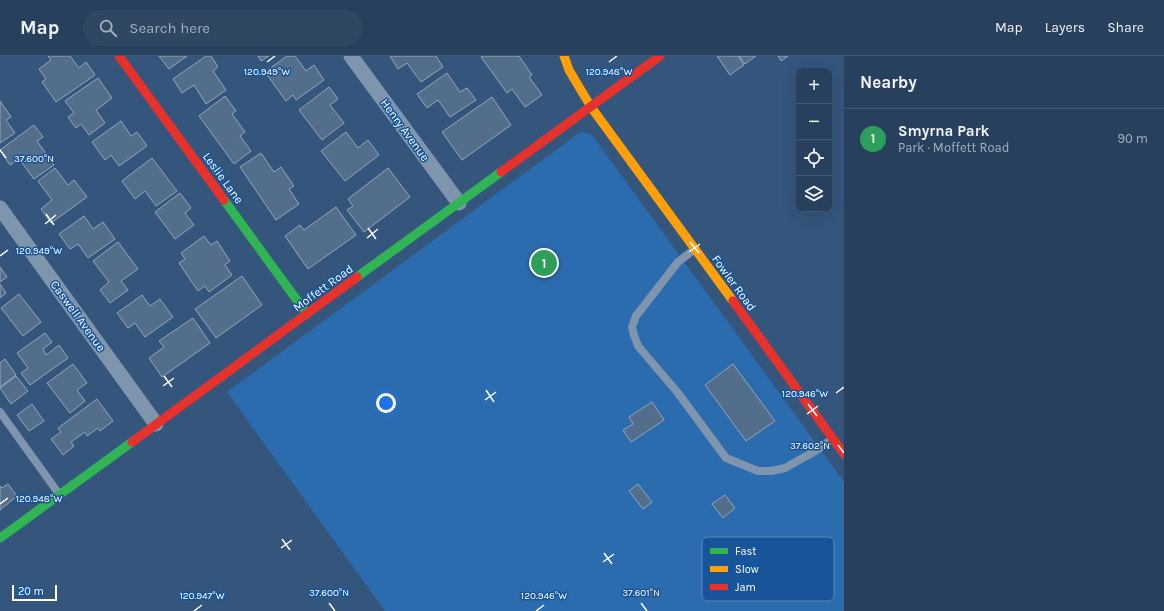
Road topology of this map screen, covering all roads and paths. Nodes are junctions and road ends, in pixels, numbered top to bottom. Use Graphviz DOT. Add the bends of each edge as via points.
graph roads {
  1 [pos="119,56"];
  2 [pos="351,56"];
  3 [pos="564,56"];
  4 [pos="660,56"];
  5 [pos="591,107"];
  6 [pos="459,203"];
  7 [pos="0,208"];
  8 [pos="695,249"];
  9 [pos="307,314"];
  10 [pos="0,412"];
  11 [pos="156,424"];
  12 [pos="833,438"];
  13 [pos="844,454"];
  14 [pos="60,494"];
  15 [pos="0,538"];
  1 -- 9 [label="street, Leslie Lane"];
  2 -- 6 [label="street, Henry Avenue"];
  3 -- 5 [label="street, Fowler Road" via="569,70"];
  4 -- 5 [label="street, Moffett Road"];
  5 -- 6 [label="street, Moffett Road"];
  5 -- 8 [label="street, Fowler Road"];
  6 -- 9 [label="street, Moffett Road"];
  7 -- 11 [label="street, Caswell Avenue"];
  8 -- 12 [label="street, Fowler Road"];
  8 -- 12 [label="lane" via="678,262 636,316 632,327 638,346 678,393 726,458 758,471 771,471 785,468"];
  9 -- 11 [label="street, Moffett Road"];
  10 -- 14 [label="lane"];
  11 -- 14 [label="street, Moffett Road"];
  12 -- 13 [label="street, Fowler Road"];
  14 -- 15 [label="street, Moffett Road"];
}
